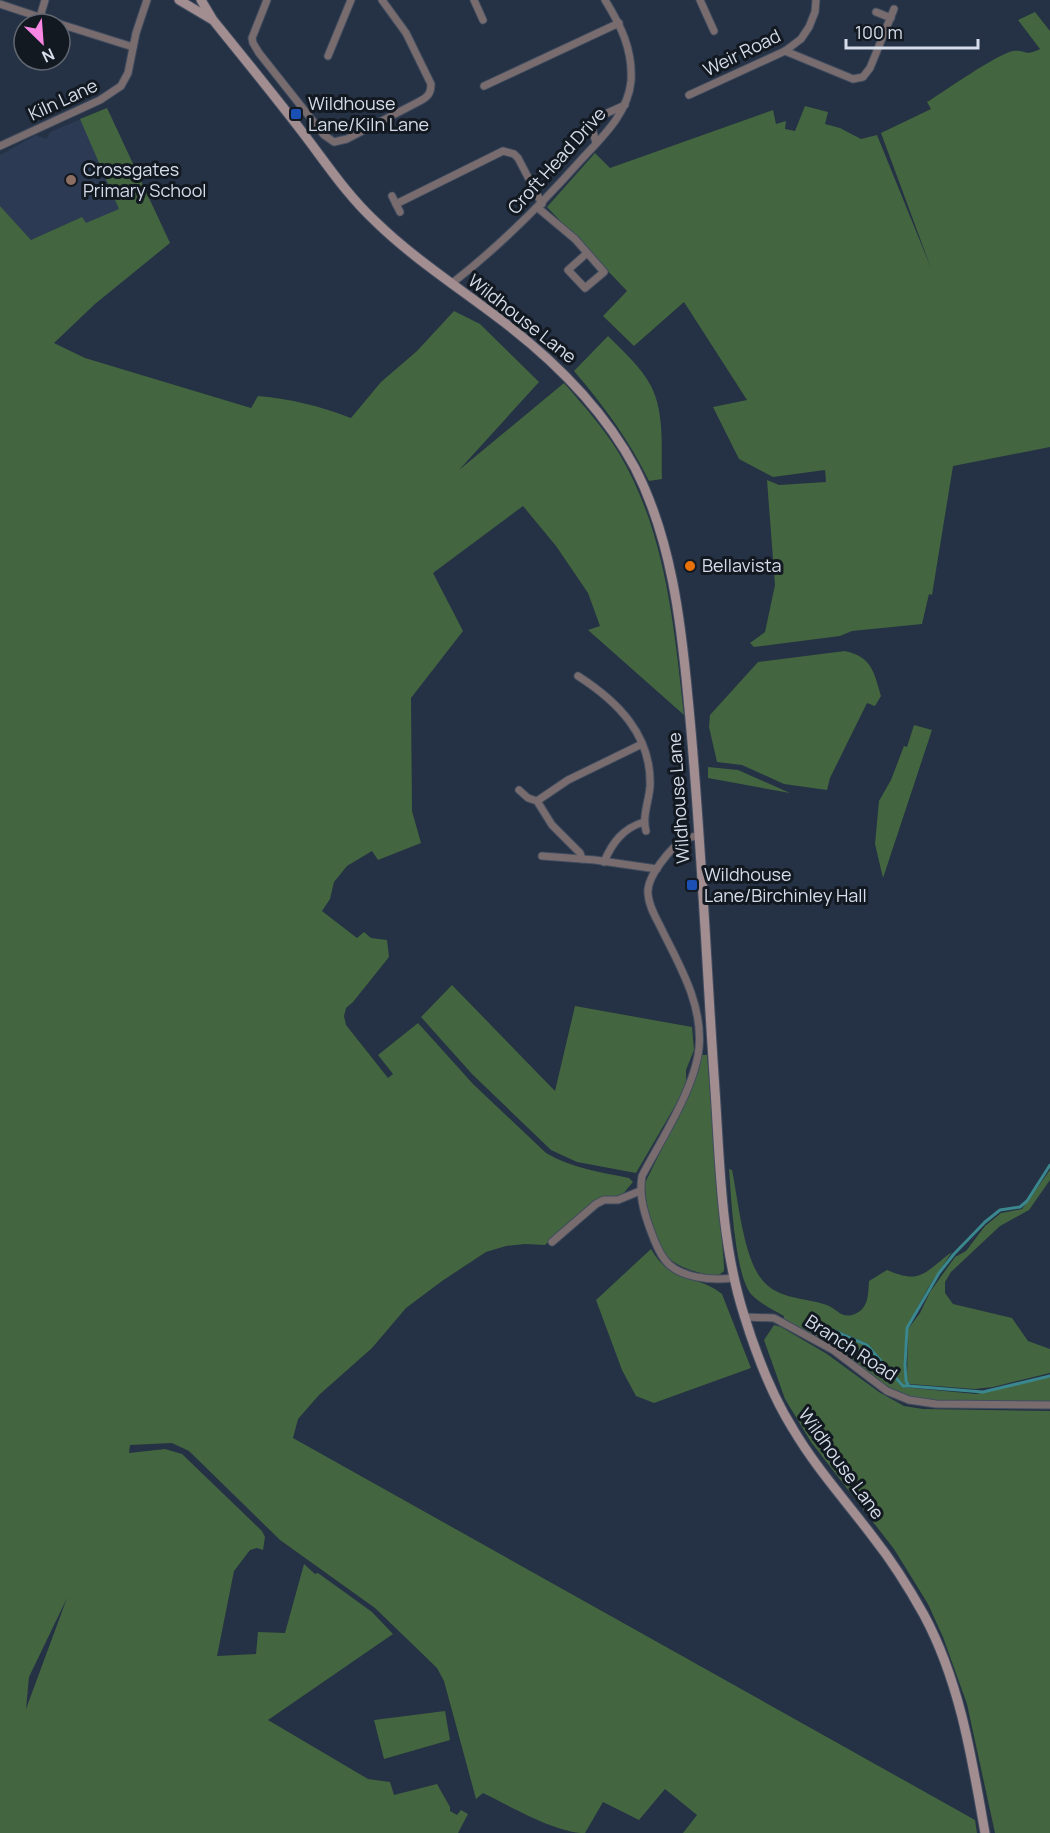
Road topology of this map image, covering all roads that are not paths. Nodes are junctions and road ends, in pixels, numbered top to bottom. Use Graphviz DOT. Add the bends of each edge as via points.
graph roads {
  1 [pos="147,0"];
  2 [pos="179,0"];
  3 [pos="201,0"];
  4 [pos="267,0"];
  5 [pos="351,0"];
  6 [pos="382,0"];
  7 [pos="474,0"];
  8 [pos="605,0"];
  9 [pos="700,0"];
  10 [pos="816,0"];
  11 [pos="0,4"];
  12 [pos="894,9"];
  13 [pos="25,12"];
  14 [pos="876,12"];
  15 [pos="891,18"];
  16 [pos="213,20"];
  17 [pos="483,20"];
  18 [pos="619,23"];
  19 [pos="72,28"];
  20 [pos="714,32"];
  21 [pos="133,46"];
  22 [pos="785,51"];
  23 [pos="328,56"];
  24 [pos="484,86"];
  25 [pos="689,96"];
  26 [pos="625,105"];
  27 [pos="596,143"];
  28 [pos="0,146"];
  29 [pos="392,196"];
  30 [pos="396,204"];
  31 [pos="540,206"];
  32 [pos="400,212"];
  33 [pos="586,254"];
  34 [pos="451,284"];
  35 [pos="578,676"];
  36 [pos="642,744"];
  37 [pos="519,790"];
  38 [pos="537,801"];
  39 [pos="644,822"];
  40 [pos="646,831"];
  41 [pos="698,836"];
  42 [pos="542,856"];
  43 [pos="582,859"];
  44 [pos="604,862"];
  45 [pos="657,869"];
  46 [pos="640,1191"];
  47 [pos="552,1242"];
  48 [pos="733,1278"];
  49 [pos="744,1317"];
  50 [pos="1050,1406"];
  51 [pos="985,1833"];
  1 -- 21 [label="street, Kiln Lane"];
  2 -- 16 [label="main road, Wildhouse Lane"];
  3 -- 16 [label="main road, Wildhouse Lane"];
  4 -- 6 [label="street" via="253,44 324,135 334,142 420,101 431,90 406,33"];
  5 -- 23 [label="street"];
  7 -- 17 [label="street"];
  8 -- 18 [label="street, Croft Head Drive"];
  9 -- 20 [label="street"];
  10 -- 22 [label="street, Weir Road" via="809,27"];
  11 -- 13 [label="street"];
  12 -- 15 [label="street"];
  14 -- 15 [label="street"];
  15 -- 22 [label="street" via="870,68 862,77 853,79"];
  16 -- 34 [label="main road, Wildhouse Lane" via="371,218"];
  18 -- 24 [label="street"];
  18 -- 26 [label="street, Croft Head Drive" via="631,60 631,83"];
  19 -- 21 [label="street"];
  21 -- 28 [label="street, Kiln Lane" via="124,80 112,94"];
  22 -- 25 [label="street, Weir Road"];
  26 -- 27 [label="street, Croft Head Drive"];
  26 -- 27 [label="street" via="594,119 591,124"];
  27 -- 31 [label="street, Croft Head Drive"];
  29 -- 30 [label="street"];
  30 -- 31 [label="street" via="503,151 518,158"];
  30 -- 32 [label="street"];
  31 -- 33 [label="street"];
  31 -- 34 [label="street, Croft Head Drive"];
  33 -- 33 [label="street" via="568,270 585,288 604,272"];
  34 -- 41 [label="main road, Wildhouse Lane" via="541,351 570,379 605,421 650,499 682,634"];
  35 -- 36 [label="street" via="614,702 633,725"];
  36 -- 38 [label="street" via="568,780"];
  36 -- 39 [label="street" via="650,769"];
  37 -- 38 [label="street"];
  38 -- 43 [label="street"];
  39 -- 40 [label="street"];
  39 -- 44 [label="street" via="620,834"];
  41 -- 45 [label="street" via="685,839"];
  41 -- 48 [label="main road, Wildhouse Lane" via="720,1166"];
  42 -- 43 [label="street"];
  43 -- 44 [label="street"];
  44 -- 45 [label="street"];
  45 -- 46 [label="street" via="647,891 649,904 695,1001 699,1048 687,1089 642,1176"];
  46 -- 47 [label="street" via="596,1204"];
  46 -- 48 [label="street" via="648,1221 665,1260 673,1268 703,1279"];
  48 -- 49 [label="main road, Wildhouse Lane"];
  49 -- 50 [label="street, Branch Road" via="774,1318 833,1350 887,1391 909,1400"];
  49 -- 51 [label="main road, Wildhouse Lane" via="764,1372 792,1429 889,1558 926,1620 964,1722"];
}
